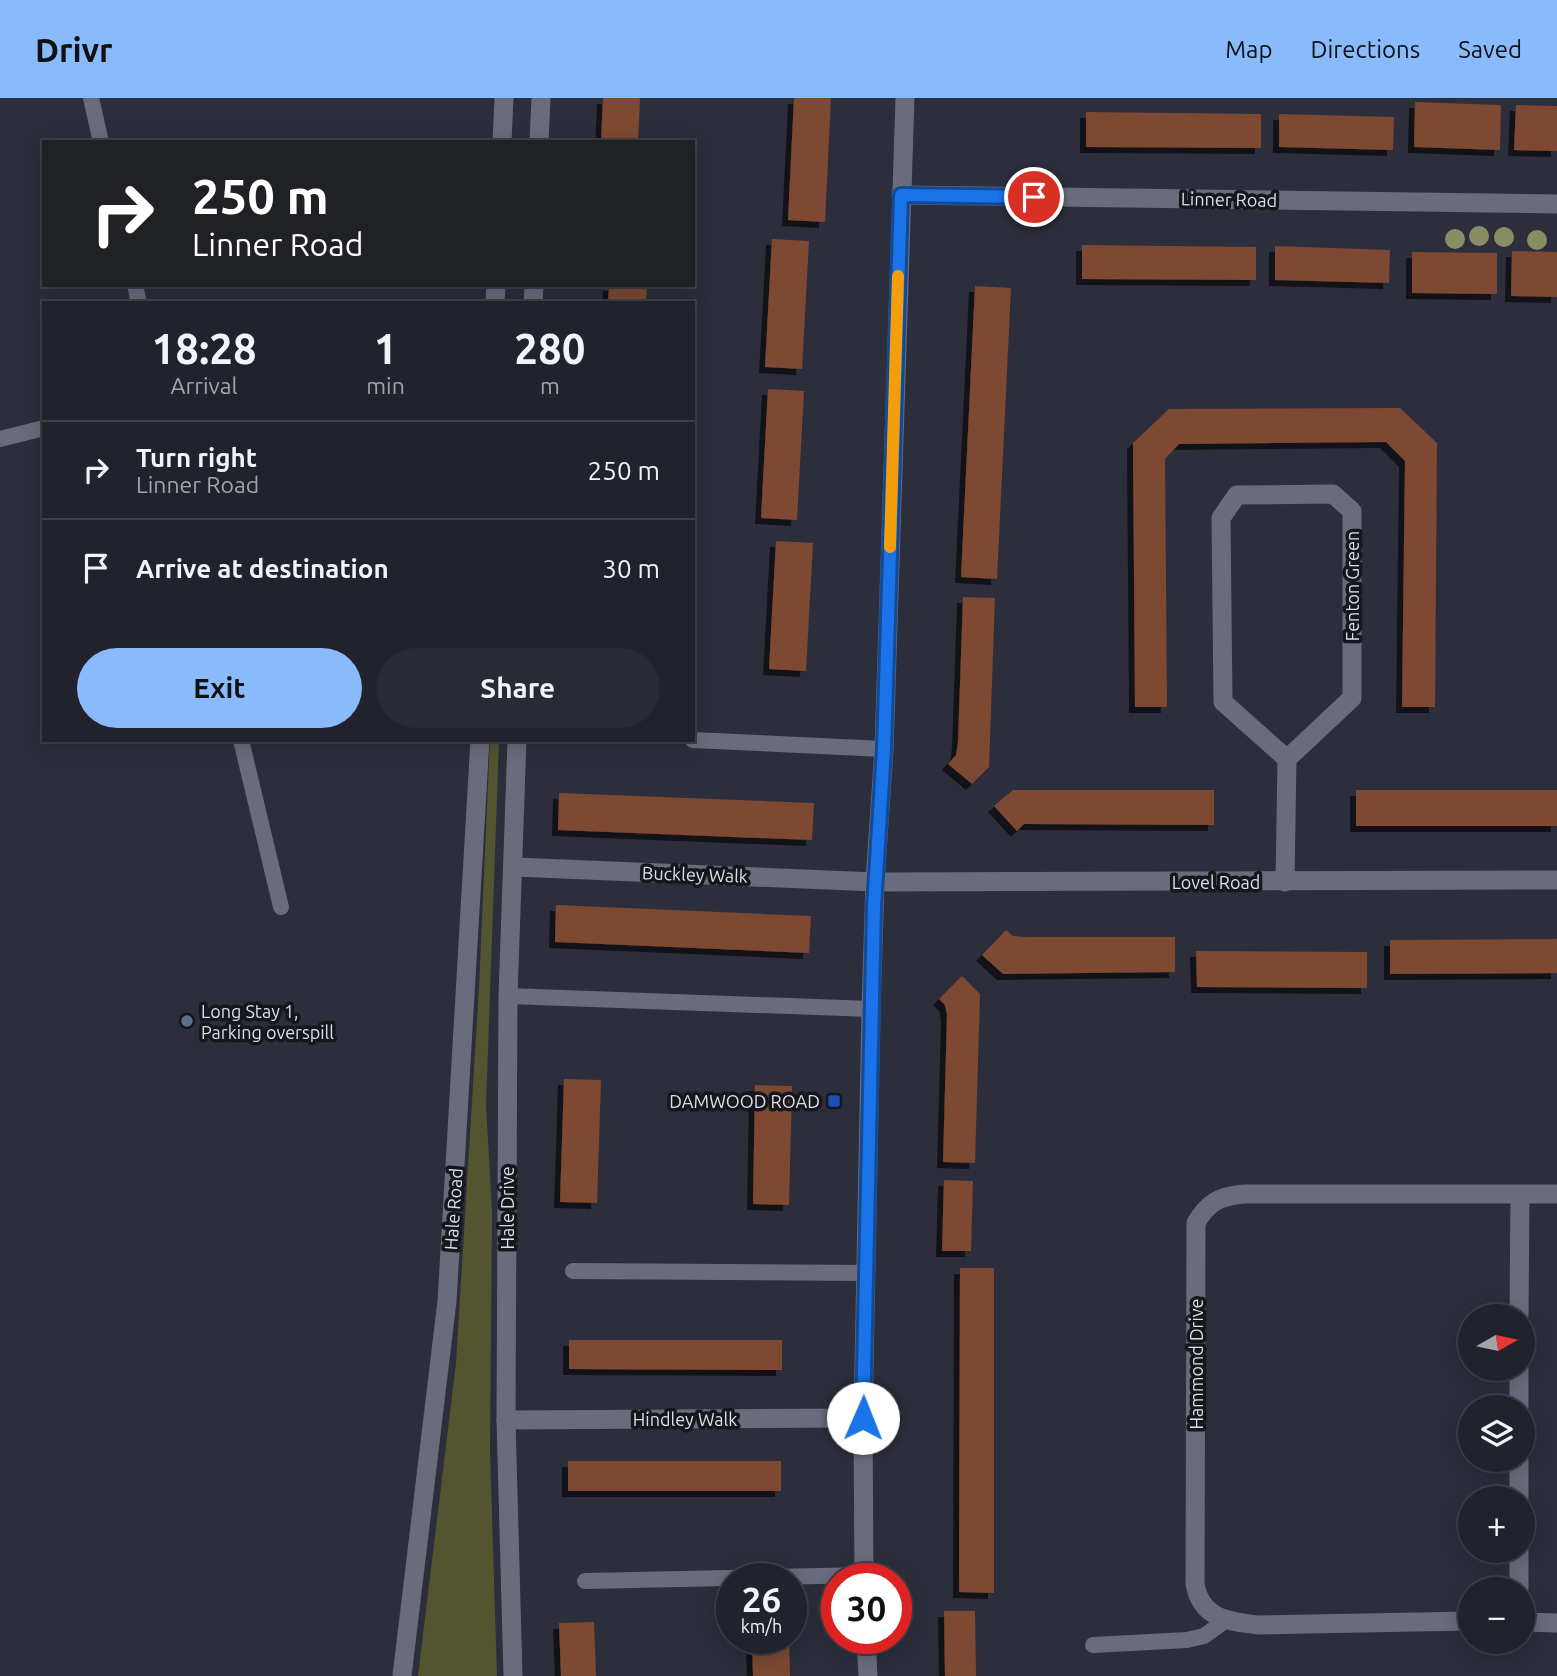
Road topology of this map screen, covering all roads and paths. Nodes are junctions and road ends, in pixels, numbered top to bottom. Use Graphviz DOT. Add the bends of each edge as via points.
graph roads {
  1 [pos="91,98"];
  2 [pos="504,98"];
  3 [pos="541,98"];
  4 [pos="905,98"];
  5 [pos="102,140"];
  6 [pos="502,140"];
  7 [pos="539,140"];
  8 [pos="901,195"];
  9 [pos="1557,204"];
  10 [pos="42,428"];
  11 [pos="0,439"];
  12 [pos="695,740"];
  13 [pos="241,742"];
  14 [pos="480,742"];
  15 [pos="517,742"];
  16 [pos="884,749"];
  17 [pos="1287,759"];
  18 [pos="515,867"];
  19 [pos="1557,880"];
  20 [pos="875,882"];
  21 [pos="1285,882"];
  22 [pos="281,908"];
  23 [pos="508,996"];
  24 [pos="871,1009"];
  25 [pos="1520,1194"];
  26 [pos="1557,1194"];
  27 [pos="573,1271"];
  28 [pos="866,1273"];
  29 [pos="1519,1304"];
  30 [pos="863,1418"];
  31 [pos="506,1420"];
  32 [pos="864,1563"];
  33 [pos="821,1578"];
  34 [pos="585,1581"];
  35 [pos="1225,1621"];
  36 [pos="1458,1621"];
  37 [pos="1535,1622"];
  38 [pos="1557,1623"];
  39 [pos="1093,1645"];
  40 [pos="867,1654"];
  41 [pos="402,1676"];
  42 [pos="513,1676"];
  43 [pos="868,1676"];
  1 -- 5 [label="lane"];
  2 -- 6 [label="street"];
  3 -- 7 [label="street"];
  4 -- 8 [label="street"];
  8 -- 9 [label="street, Linner Road"];
  8 -- 16 [label="street"];
  10 -- 11 [label="lane"];
  12 -- 16 [label="lane"];
  13 -- 22 [label="lane"];
  14 -- 41 [label="street, Hale Road" via="447,1301"];
  15 -- 18 [label="street, Hale Drive"];
  16 -- 20 [label="street"];
  17 -- 17 [label="street, Fenton Green" via="1223,702 1222,518 1237,495 1333,494 1352,511 1352,698"];
  17 -- 21 [label="street"];
  18 -- 20 [label="street, Buckley Walk"];
  18 -- 23 [label="street, Hale Drive"];
  19 -- 21 [label="street, Lovel Road"];
  20 -- 21 [label="street, Lovel Road"];
  20 -- 24 [label="street"];
  23 -- 24 [label="lane"];
  23 -- 31 [label="street, Hale Drive"];
  24 -- 28 [label="street"];
  25 -- 26 [label="street, Hammond Drive"];
  25 -- 29 [label="street"];
  25 -- 35 [label="street, Hammond Drive" via="1244,1194 1224,1196 1206,1206 1196,1223 1195,1584 1205,1608"];
  27 -- 28 [label="lane"];
  28 -- 30 [label="street"];
  30 -- 31 [label="street, Hindley Walk"];
  30 -- 32 [label="street"];
  31 -- 42 [label="street, Hale Drive"];
  33 -- 34 [label="lane"];
  35 -- 36 [label="street" via="1259,1625"];
  35 -- 39 [label="lane" via="1204,1636 1187,1640"];
  37 -- 38 [label="street"];
  40 -- 43 [label="street"];
}
